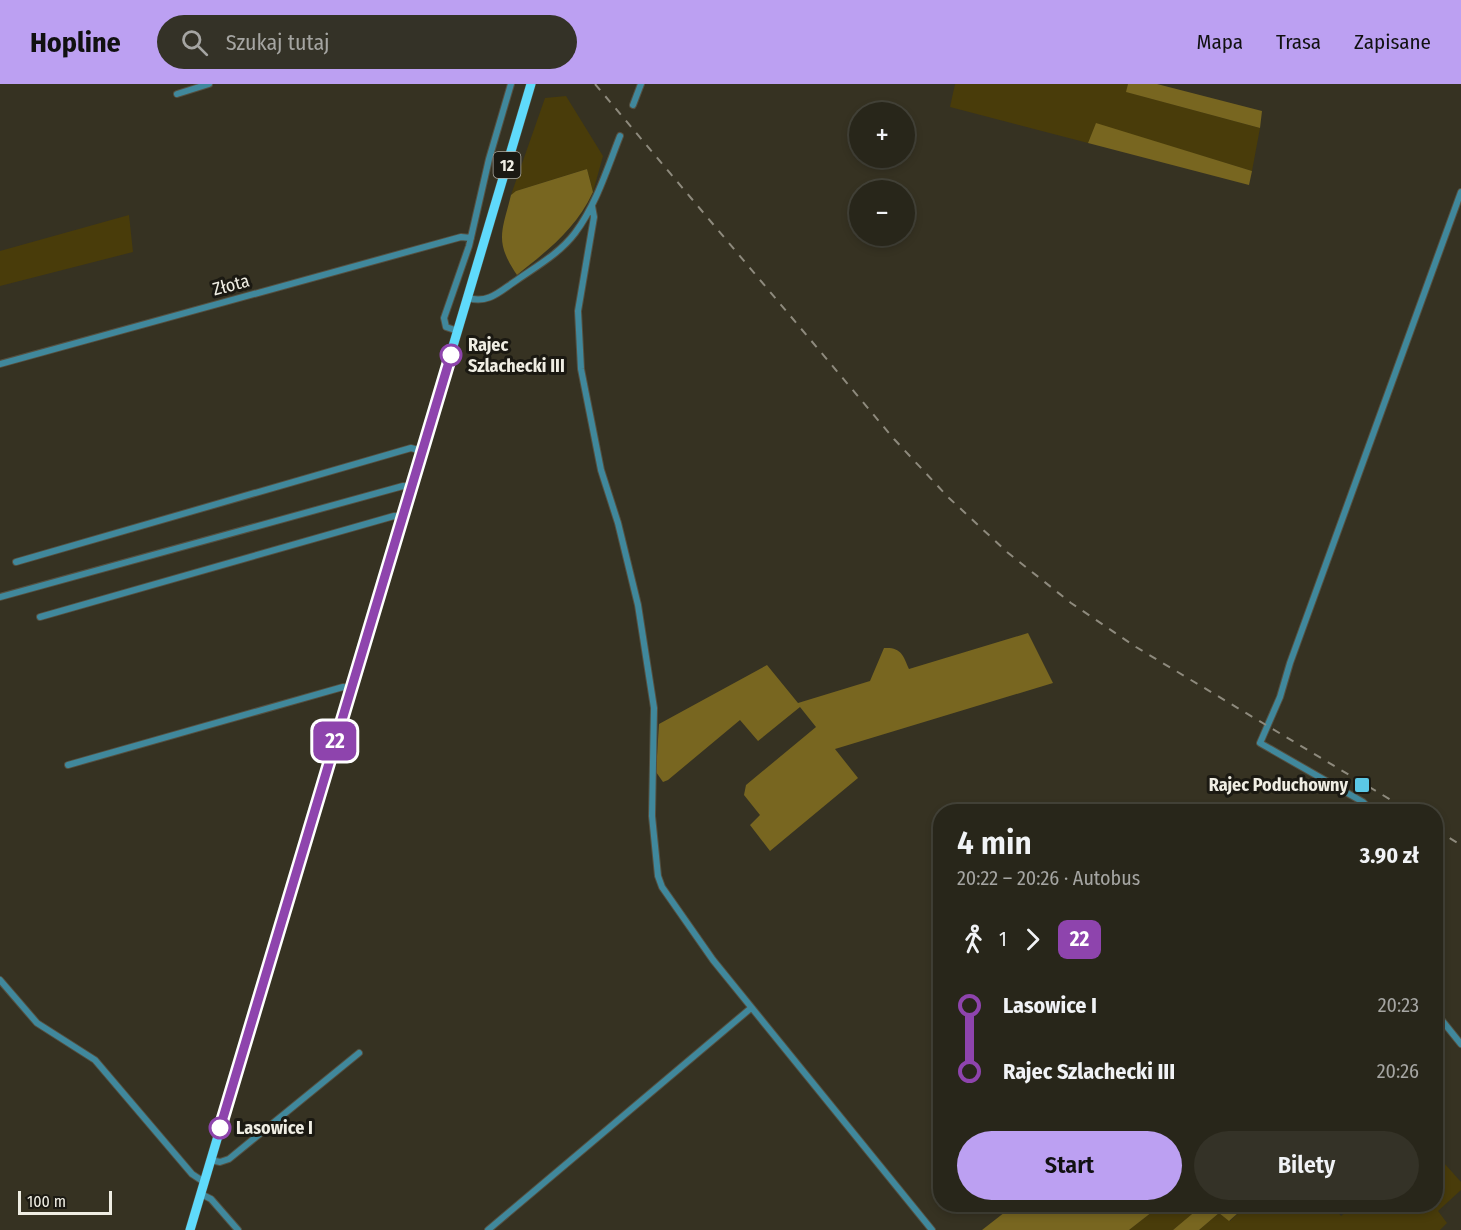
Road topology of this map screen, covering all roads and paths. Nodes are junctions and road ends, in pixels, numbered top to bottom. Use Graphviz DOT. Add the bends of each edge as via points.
graph roads {
  1 [pos="209,84"];
  2 [pos="510,84"];
  3 [pos="531,84"];
  4 [pos="641,84"];
  5 [pos="177,94"];
  6 [pos="633,105"];
  7 [pos="620,136"];
  8 [pos="1461,192"];
  9 [pos="592,206"];
  10 [pos="471,238"];
  11 [pos="468,298"];
  12 [pos="458,331"];
  13 [pos="0,364"];
  14 [pos="422,451"];
  15 [pos="411,487"];
  16 [pos="402,517"];
  17 [pos="16,562"];
  18 [pos="0,597"];
  19 [pos="40,617"];
  20 [pos="351,688"];
  21 [pos="68,765"];
  22 [pos="1365,804"];
  23 [pos="0,980"];
  24 [pos="751,1008"];
  25 [pos="1443,1021"];
  26 [pos="1461,1044"];
  27 [pos="359,1053"];
  28 [pos="211,1160"];
  29 [pos="204,1182"];
  30 [pos="201,1194"];
  31 [pos="190,1230"];
  32 [pos="238,1230"];
  33 [pos="489,1230"];
  34 [pos="932,1230"];
  1 -- 5 [label="street"];
  2 -- 10 [label="street"];
  3 -- 11 [label="main road, 12"];
  4 -- 6 [label="street"];
  7 -- 9 [label="street"];
  8 -- 22 [label="street" via="1280,697 1260,743"];
  9 -- 11 [label="street" via="574,234 554,254 492,297 478,301"];
  9 -- 24 [label="street" via="594,217 578,311 580,369 601,470 638,605 654,708 652,816 658,876 685,923"];
  10 -- 12 [label="street" via="444,318 446,327"];
  10 -- 13 [label="street, Złota" via="461,237"];
  11 -- 12 [label="main road, 12"];
  12 -- 14 [label="main road, 12"];
  14 -- 15 [label="main road, 12"];
  14 -- 17 [label="street" via="411,448"];
  15 -- 16 [label="main road, 12"];
  15 -- 18 [label="street" via="403,486"];
  16 -- 19 [label="street" via="394,516"];
  16 -- 20 [label="main road, 12"];
  20 -- 21 [label="street" via="320,693"];
  20 -- 28 [label="main road, 12"];
  23 -- 29 [label="street" via="37,1023 95,1060 192,1174"];
  24 -- 33 [label="street"];
  24 -- 34 [label="street"];
  25 -- 26 [label="street"];
  27 -- 28 [label="street" via="229,1159"];
  28 -- 29 [label="main road, 12"];
  29 -- 30 [label="main road, 12"];
  30 -- 31 [label="main road, 12"];
  30 -- 32 [label="street" via="211,1199"];
}
